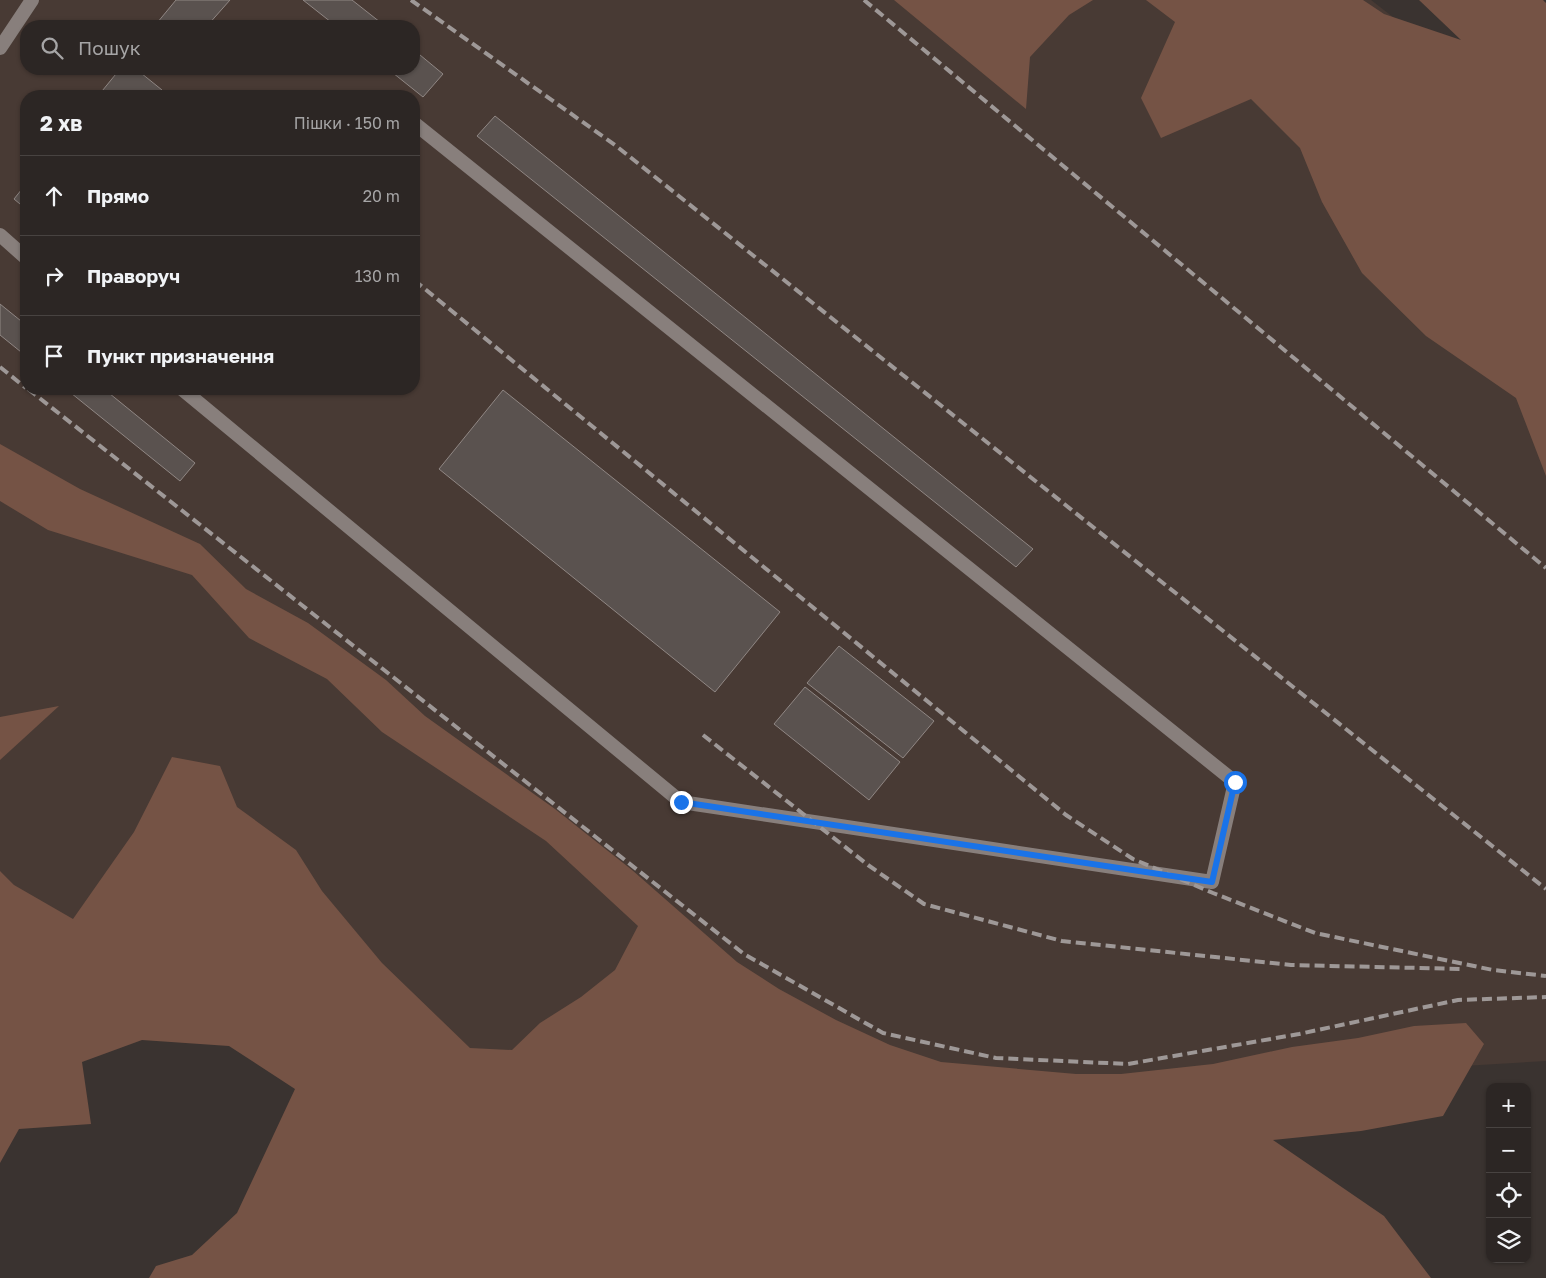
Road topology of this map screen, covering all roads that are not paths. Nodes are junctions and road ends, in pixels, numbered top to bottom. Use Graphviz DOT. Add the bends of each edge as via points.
graph roads {
  1 [pos="32,0"];
  2 [pos="0,48"];
  3 [pos="420,128"];
  4 [pos="0,235"];
  5 [pos="20,253"];
  6 [pos="189,395"];
  1 -- 2 [label="lane"];
  3 -- 6 [label="lane" via="1235,782 1212,882 681,802"];
  4 -- 5 [label="lane"];
}
